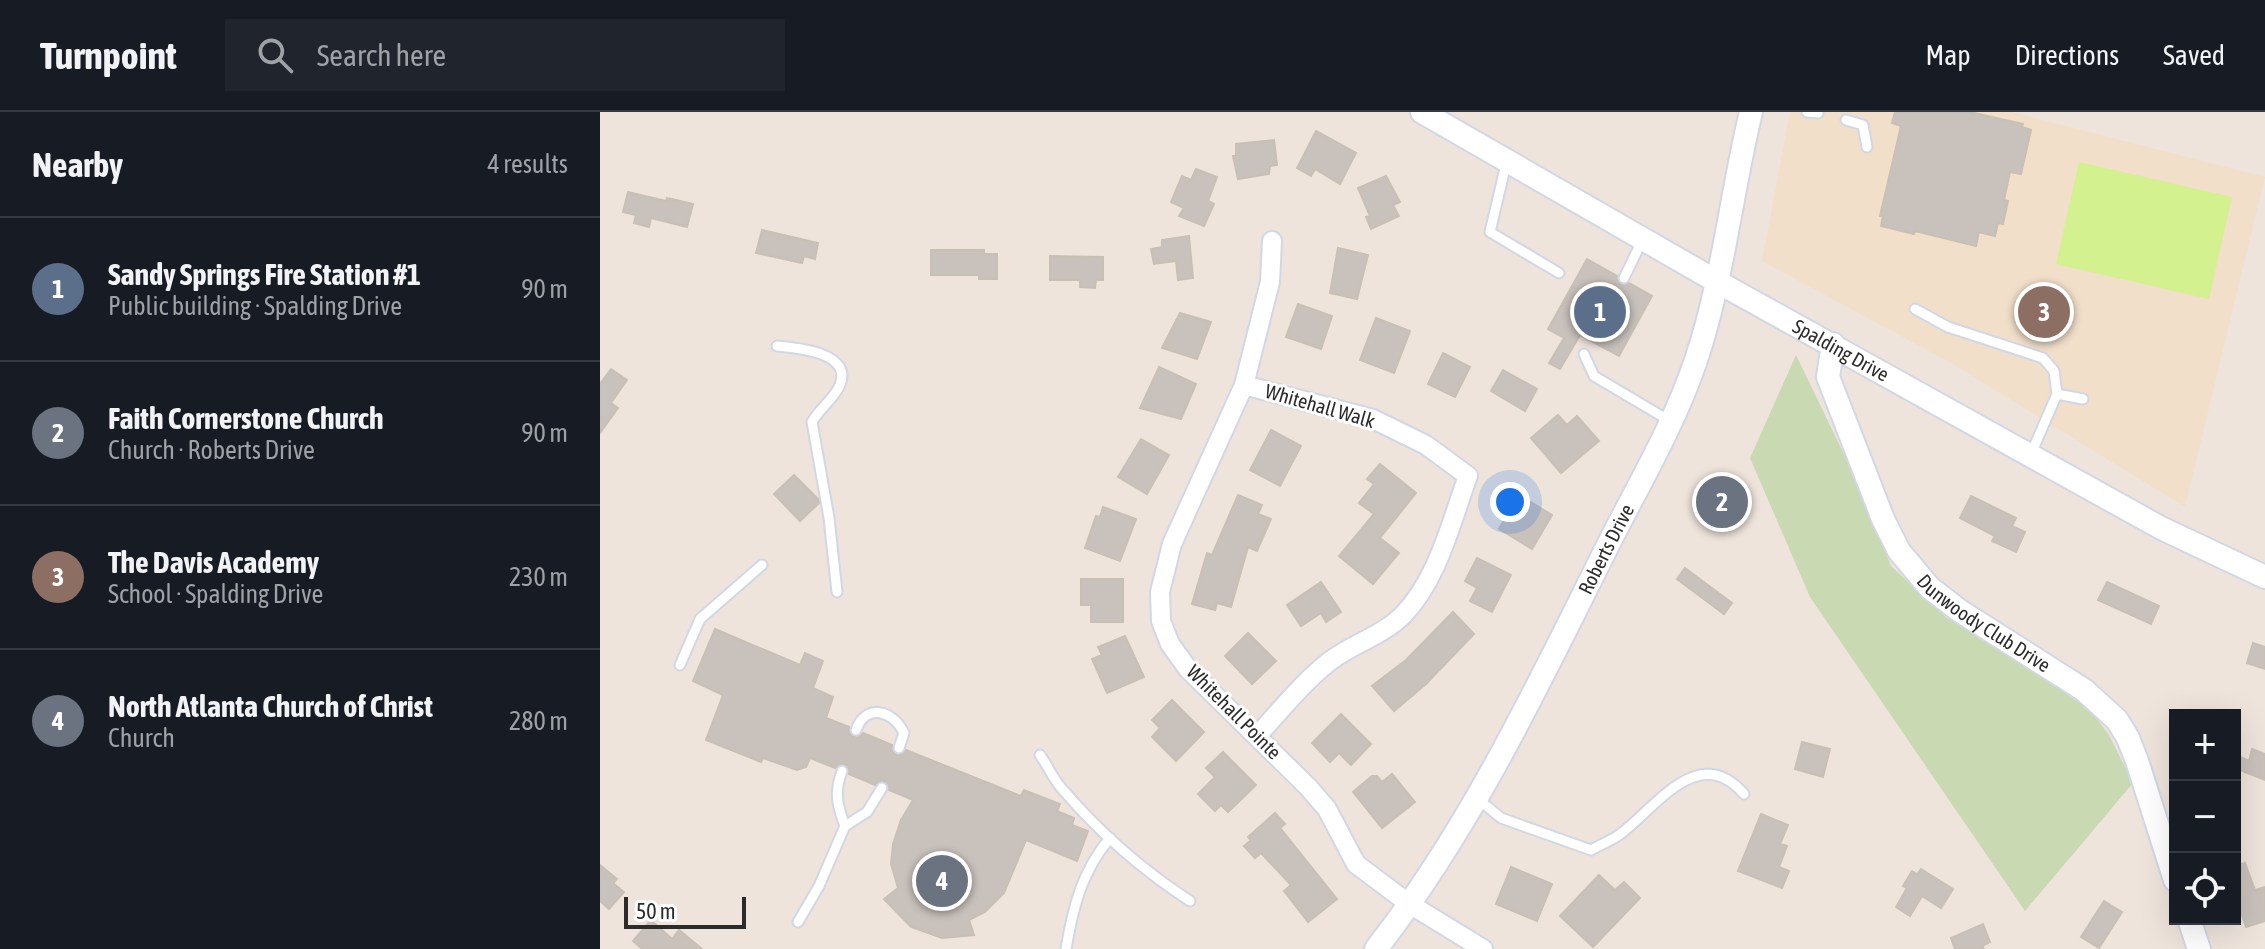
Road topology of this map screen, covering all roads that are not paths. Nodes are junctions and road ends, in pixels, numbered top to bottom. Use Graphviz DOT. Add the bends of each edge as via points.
graph roads {
  1 [pos="1422,112"];
  2 [pos="1751,112"];
  3 [pos="1807,112"];
  4 [pos="1818,113"];
  5 [pos="1846,120"];
  6 [pos="1867,147"];
  7 [pos="1507,160"];
  8 [pos="1643,239"];
  9 [pos="1272,241"];
  10 [pos="1559,273"];
  11 [pos="1624,278"];
  12 [pos="1716,281"];
  13 [pos="1915,309"];
  14 [pos="1833,344"];
  15 [pos="777,346"];
  16 [pos="1584,354"];
  17 [pos="1244,385"];
  18 [pos="2057,394"];
  19 [pos="2083,399"];
  20 [pos="1670,421"];
  21 [pos="2031,454"];
  22 [pos="762,565"];
  23 [pos="2265,577"];
  24 [pos="837,592"];
  25 [pos="680,665"];
  26 [pos="856,730"];
  27 [pos="1257,736"];
  28 [pos="899,748"];
  29 [pos="1040,755"];
  30 [pos="842,771"];
  31 [pos="882,788"];
  32 [pos="1744,794"];
  33 [pos="1476,797"];
  34 [pos="845,826"];
  35 [pos="1110,838"];
  36 [pos="2169,860"];
  37 [pos="1190,901"];
  38 [pos="1414,906"];
  39 [pos="798,922"];
  40 [pos="2191,925"];
  41 [pos="2197,947"];
  42 [pos="1066,949"];
  43 [pos="1376,949"];
  44 [pos="1483,949"];
  1 -- 7 [label="street, Spalding Drive"];
  2 -- 12 [label="street, Roberts Drive"];
  3 -- 4 [label="lane"];
  5 -- 6 [label="lane" via="1863,125"];
  7 -- 8 [label="street, Spalding Drive"];
  7 -- 10 [label="lane" via="1490,232"];
  8 -- 11 [label="lane"];
  8 -- 12 [label="street, Spalding Drive"];
  9 -- 17 [label="street, Whitehall Pointe" via="1270,282"];
  12 -- 14 [label="street, Spalding Drive"];
  12 -- 20 [label="street, Roberts Drive" via="1696,360"];
  13 -- 18 [label="lane" via="1948,327 2043,358 2054,371"];
  14 -- 21 [label="street, Spalding Drive"];
  14 -- 36 [label="street, Dunwoody Club Drive" via="1828,377 1899,551 1950,603 2084,690 2117,720 2149,792"];
  15 -- 24 [label="lane" via="820,352 841,376 812,422"];
  16 -- 20 [label="lane" via="1594,376"];
  17 -- 27 [label="street, Whitehall Pointe" via="1172,544 1160,607 1170,644 1188,669"];
  17 -- 27 [label="street, Whitehall Walk" via="1373,419 1426,445 1468,476 1438,559 1403,615 1331,660"];
  18 -- 19 [label="lane"];
  18 -- 21 [label="lane"];
  20 -- 33 [label="street, Roberts Drive"];
  21 -- 23 [label="street, Spalding Drive" via="2161,528"];
  22 -- 25 [label="lane" via="700,619"];
  26 -- 28 [label="lane" via="867,717 890,715 904,733"];
  27 -- 38 [label="street, Whitehall Pointe" via="1327,809 1356,864"];
  29 -- 35 [label="lane" via="1061,789"];
  30 -- 34 [label="lane" via="837,805"];
  31 -- 34 [label="lane" via="867,812"];
  32 -- 33 [label="lane" via="1720,775 1702,775 1667,790 1620,834 1591,850 1501,818"];
  33 -- 38 [label="street, Roberts Drive"];
  34 -- 39 [label="lane"];
  35 -- 37 [label="lane"];
  35 -- 42 [label="lane" via="1092,860"];
  38 -- 43 [label="street, Roberts Drive"];
  38 -- 44 [label="street, Whitehall Pointe"];
  40 -- 41 [label="street"];
}
